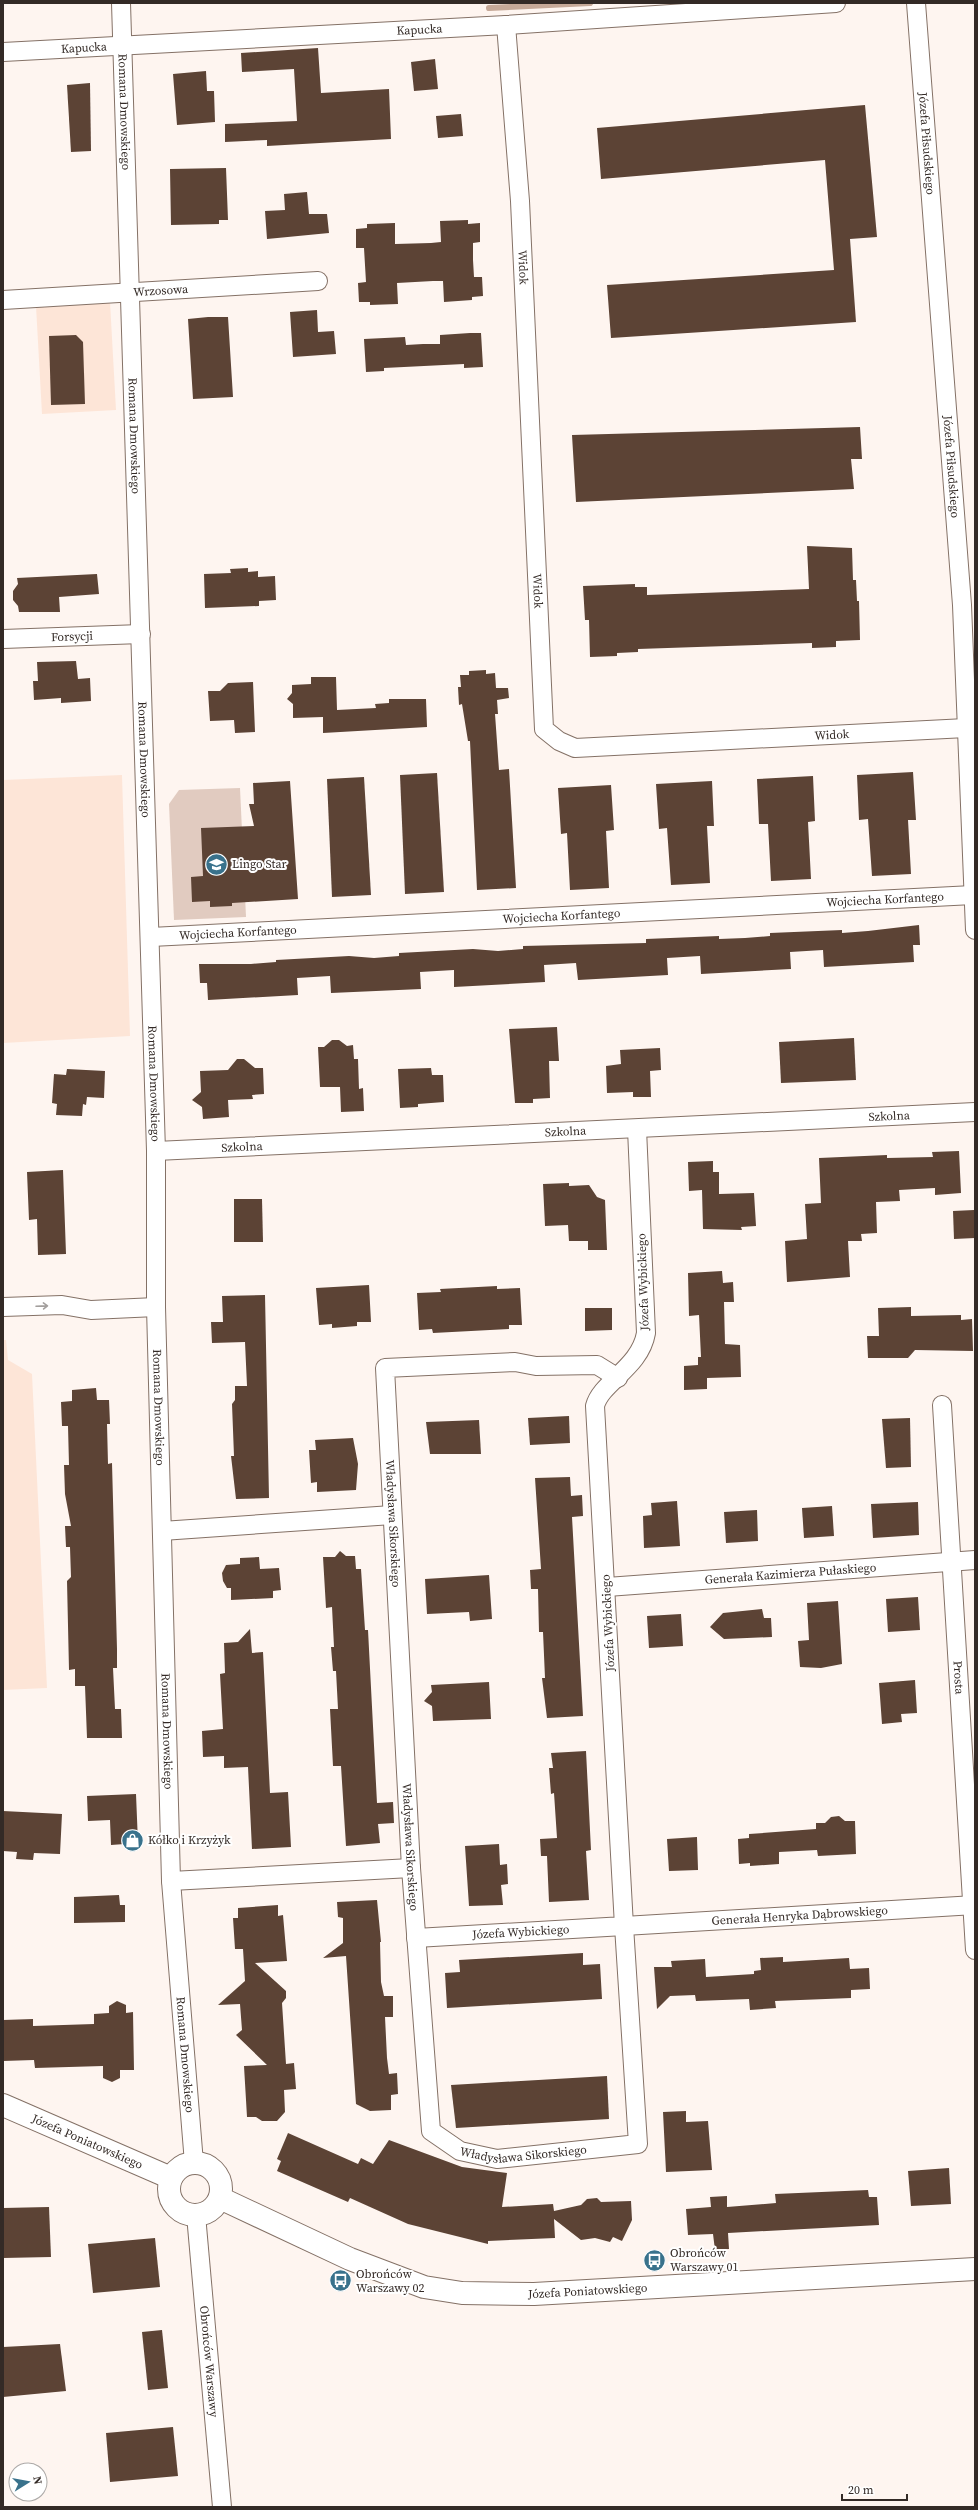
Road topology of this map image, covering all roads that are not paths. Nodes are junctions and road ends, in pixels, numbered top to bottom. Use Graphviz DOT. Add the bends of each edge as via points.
graph roads {
  1 [pos="121,3"];
  2 [pos="836,3"];
  3 [pos="916,3"];
  4 [pos="506,25"];
  5 [pos="122,45"];
  6 [pos="3,52"];
  7 [pos="318,281"];
  8 [pos="130,294"];
  9 [pos="3,300"];
  10 [pos="141,634"];
  11 [pos="3,639"];
  12 [pos="966,728"];
  13 [pos="973,895"];
  14 [pos="975,930"];
  15 [pos="150,937"];
  16 [pos="975,1112"];
  17 [pos="637,1129"];
  18 [pos="156,1151"];
  19 [pos="3,1307"];
  20 [pos="156,1307"];
  21 [pos="618,1378"];
  22 [pos="942,1405"];
  23 [pos="392,1515"];
  24 [pos="162,1531"];
  25 [pos="975,1560"];
  26 [pos="952,1561"];
  27 [pos="606,1588"];
  28 [pos="411,1868"];
  29 [pos="170,1881"];
  30 [pos="974,1905"];
  31 [pos="624,1926"];
  32 [pos="416,1938"];
  33 [pos="975,1950"];
  34 [pos="3,2105"];
  35 [pos="194,2162"];
  36 [pos="171,2178"];
  37 [pos="220,2198"];
  38 [pos="196,2215"];
  39 [pos="975,2269"];
  40 [pos="222,2507"];
  1 -- 5 [label="street, Romana Dmowskiego"];
  2 -- 4 [label="street, Kapucka"];
  3 -- 12 [label="street, Józefa Piłsudskiego" via="962,605"];
  4 -- 5 [label="street, Kapucka"];
  4 -- 12 [label="street, Widok" via="520,202 544,729 559,741 575,748"];
  5 -- 6 [label="street, Kapucka"];
  5 -- 8 [label="street, Romana Dmowskiego"];
  7 -- 8 [label="street, Wrzosowa"];
  8 -- 9 [label="street, Wrzosowa"];
  8 -- 10 [label="street, Romana Dmowskiego"];
  10 -- 11 [label="street, Forsycji"];
  10 -- 15 [label="street, Romana Dmowskiego"];
  12 -- 13 [label="street, Józefa Piłsudskiego"];
  13 -- 14 [label="street, Józefa Piłsudskiego"];
  13 -- 15 [label="street, Wojciecha Korfantego"];
  15 -- 18 [label="street, Romana Dmowskiego"];
  16 -- 17 [label="street, Szkolna"];
  17 -- 18 [label="street, Szkolna"];
  17 -- 21 [label="street, Józefa Wybickiego" via="646,1333 638,1354"];
  18 -- 20 [label="street, Romana Dmowskiego"];
  19 -- 20 [label="street, one-way" via="62,1305 91,1310"];
  20 -- 24 [label="street, Romana Dmowskiego"];
  21 -- 23 [label="street, Władysława Sikorskiego" via="602,1367 590,1364 536,1366 515,1362 385,1368"];
  21 -- 27 [label="street, Józefa Wybickiego" via="602,1393 595,1406"];
  22 -- 26 [label="street, Prosta"];
  23 -- 24 [label="street"];
  23 -- 28 [label="street, Władysława Sikorskiego"];
  24 -- 29 [label="street, Romana Dmowskiego"];
  25 -- 26 [label="street, Generała Kazimierza Pułaskiego"];
  26 -- 27 [label="street, Generała Kazimierza Pułaskiego"];
  26 -- 30 [label="street, Prosta"];
  27 -- 31 [label="street, Józefa Wybickiego"];
  28 -- 29 [label="street"];
  28 -- 32 [label="street, Władysława Sikorskiego"];
  29 -- 35 [label="street, Romana Dmowskiego"];
  30 -- 31 [label="street, Generała Henryka Dąbrowskiego"];
  30 -- 33 [label="street, Prosta"];
  31 -- 32 [label="street, Józefa Wybickiego"];
  31 -- 32 [label="street, Władysława Sikorskiego" via="638,2144 497,2159 460,2151 431,2131"];
  34 -- 36 [label="street, Józefa Poniatowskiego"];
  35 -- 36 [label="street" via="180,2167"];
  35 -- 37 [label="street" via="210,2167 216,2173 220,2181"];
  36 -- 38 [label="street" via="169,2186 172,2202 185,2213"];
  37 -- 38 [label="street" via="209,2211"];
  37 -- 39 [label="street, Józefa Poniatowskiego" via="382,2272 424,2287 462,2293 534,2294"];
  38 -- 40 [label="street, Obrońców Warszawy"];
}
